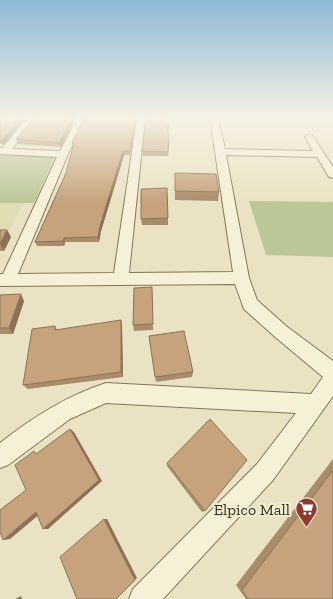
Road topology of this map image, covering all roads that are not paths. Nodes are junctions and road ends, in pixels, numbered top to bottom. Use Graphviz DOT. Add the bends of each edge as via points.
graph roads {
  1 [pos="67,146"];
  2 [pos="137,146"];
  3 [pos="220,146"];
  4 [pos="314,146"];
  5 [pos="3,151"];
  6 [pos="221,152"];
  7 [pos="63,154"];
  8 [pos="319,154"];
  9 [pos="333,175"];
  10 [pos="120,278"];
  11 [pos="241,278"];
  12 [pos="4,280"];
  13 [pos="333,373"];
  14 [pos="333,380"];
  15 [pos="315,404"];
  16 [pos="0,457"];
  17 [pos="146,595"];
  1 -- 7 [label="street"];
  2 -- 10 [label="street"];
  3 -- 6 [label="street"];
  4 -- 8 [label="street"];
  5 -- 7 [label="street"];
  6 -- 8 [label="street"];
  6 -- 11 [label="street"];
  7 -- 12 [label="street"];
  8 -- 9 [label="street"];
  10 -- 11 [label="street"];
  10 -- 12 [label="street"];
  11 -- 13 [label="street" via="250,304"];
  14 -- 15 [label="street"];
  15 -- 16 [label="street" via="106,393 62,410"];
  15 -- 17 [label="street" via="266,472"];
}
